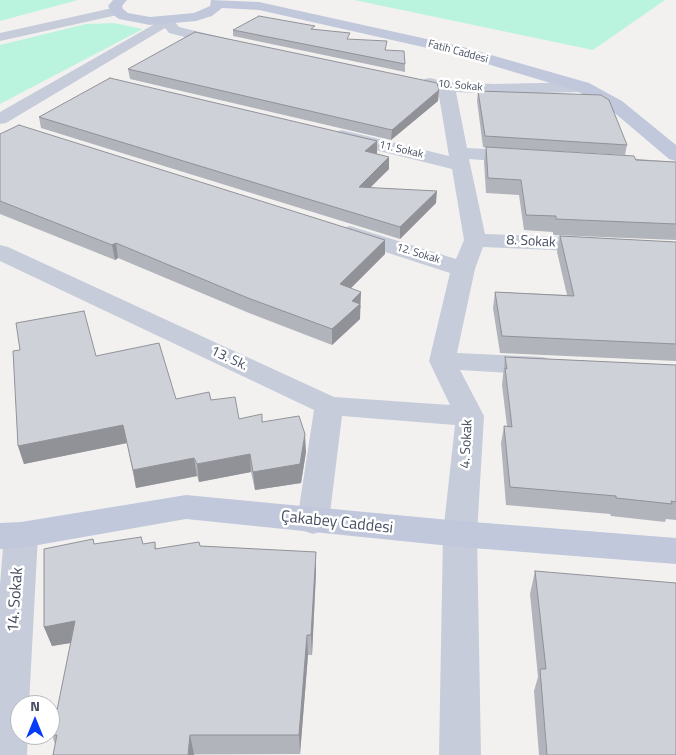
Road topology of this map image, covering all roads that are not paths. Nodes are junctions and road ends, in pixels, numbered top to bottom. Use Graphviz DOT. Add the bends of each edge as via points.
graph roads {
  1 [pos="218,2"];
  2 [pos="119,6"];
  3 [pos="167,21"];
  4 [pos="0,38"];
  5 [pos="239,45"];
  6 [pos="78,73"];
  7 [pos="107,80"];
  8 [pos="418,81"];
  9 [pos="446,87"];
  10 [pos="583,87"];
  11 [pos="0,119"];
  12 [pos="327,133"];
  13 [pos="676,155"];
  14 [pos="538,158"];
  15 [pos="460,159"];
  16 [pos="656,165"];
  17 [pos="676,166"];
  18 [pos="331,227"];
  19 [pos="475,240"];
  20 [pos="619,246"];
  21 [pos="0,252"];
  22 [pos="463,268"];
  23 [pos="442,361"];
  24 [pos="569,367"];
  25 [pos="330,406"];
  26 [pos="470,416"];
  27 [pos="313,521"];
  28 [pos="460,534"];
  29 [pos="10,535"];
  30 [pos="676,551"];
  31 [pos="6,755"];
  32 [pos="460,755"];
  1 -- 3 [label="street" via="207,13"];
  1 -- 10 [label="street, Fatih Caddesi" via="259,6 458,50"];
  2 -- 3 [label="street" via="136,19"];
  2 -- 4 [label="street"];
  3 -- 5 [label="street" via="174,30"];
  3 -- 6 [label="street"];
  6 -- 7 [label="street"];
  6 -- 11 [label="street"];
  8 -- 9 [label="street, 10. Sokak"];
  9 -- 10 [label="street, 10. Sokak"];
  9 -- 15 [label="street"];
  10 -- 13 [label="street, Fatih Caddesi" via="616,105"];
  12 -- 15 [label="street, 11. Sokak"];
  14 -- 15 [label="street, 11. Sokak"];
  15 -- 19 [label="street"];
  16 -- 17 [label="street"];
  18 -- 22 [label="street, 12. Sokak"];
  19 -- 20 [label="street, 8. Sokak"];
  19 -- 22 [label="street"];
  21 -- 25 [label="street, 13. Sk."];
  22 -- 23 [label="street"];
  23 -- 24 [label="street"];
  23 -- 26 [label="street, 4. Sokak"];
  25 -- 26 [label="street, 13. Sk."];
  25 -- 27 [label="street"];
  26 -- 28 [label="street, 4. Sokak"];
  27 -- 28 [label="street, Çakabey Caddesi"];
  27 -- 29 [label="street, Çakabey Caddesi" via="186,507"];
  28 -- 30 [label="street, Çakabey Caddesi"];
  28 -- 32 [label="street, 4. Sokak"];
  29 -- 31 [label="street, 14. Sokak"];
}
